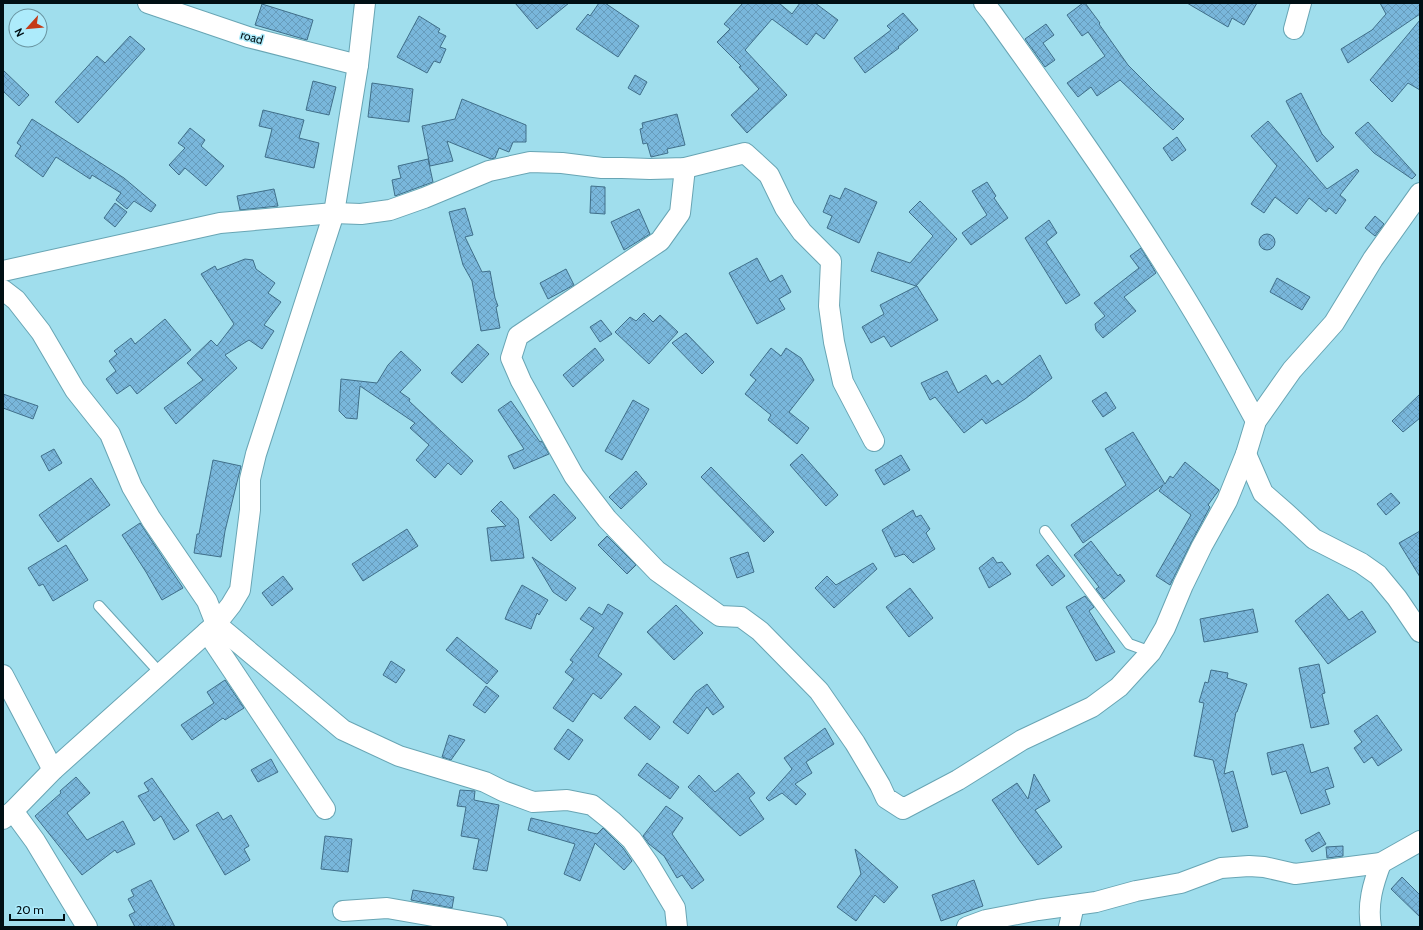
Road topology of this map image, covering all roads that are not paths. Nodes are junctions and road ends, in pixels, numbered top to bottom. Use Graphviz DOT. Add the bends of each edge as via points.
graph roads {
  1 [pos="148,3"];
  2 [pos="365,3"];
  3 [pos="984,3"];
  4 [pos="1301,3"];
  5 [pos="1294,29"];
  6 [pos="358,65"];
  7 [pos="685,168"];
  8 [pos="1420,193"];
  9 [pos="334,213"];
  10 [pos="3,271"];
  11 [pos="3,290"];
  12 [pos="1256,421"];
  13 [pos="874,442"];
  14 [pos="1246,454"];
  15 [pos="1045,531"];
  16 [pos="99,606"];
  17 [pos="211,628"];
  18 [pos="1420,632"];
  19 [pos="1151,652"];
  20 [pos="161,674"];
  21 [pos="3,676"];
  22 [pos="52,770"];
  23 [pos="325,809"];
  24 [pos="8,815"];
  25 [pos="1420,841"];
  26 [pos="1381,863"];
  27 [pos="1074,905"];
  28 [pos="344,911"];
  29 [pos="87,927"];
  30 [pos="497,927"];
  31 [pos="677,927"];
  32 [pos="967,927"];
  33 [pos="1069,927"];
  34 [pos="1371,927"];
  1 -- 6 [label="street, road" via="248,37"];
  2 -- 6 [label="street"];
  3 -- 12 [label="street" via="1162,260"];
  4 -- 5 [label="street"];
  6 -- 9 [label="street"];
  7 -- 9 [label="street" via="602,168 530,162 489,171 390,210 361,214"];
  7 -- 13 [label="street" via="745,154 769,175 785,208 802,232 831,261 829,306 843,382"];
  7 -- 19 [label="street" via="680,213 660,241 518,336 511,358 521,381 574,476 607,519 657,571 720,616 741,617 760,631 819,691 855,743 886,798 903,809 937,792 1022,740 1092,707 1119,687"];
  8 -- 12 [label="street" via="1372,259 1334,323 1292,370"];
  9 -- 10 [label="street" via="220,223"];
  9 -- 17 [label="street" via="256,454 250,479 250,510 240,590"];
  11 -- 17 [label="street" via="16,300 41,332 75,390 110,434 132,487 207,601"];
  12 -- 14 [label="street"];
  14 -- 18 [label="street" via="1263,493 1314,539 1361,563 1378,575"];
  14 -- 19 [label="street" via="1227,501 1202,546 1165,628"];
  15 -- 19 [label="lane" via="1129,644"];
  16 -- 20 [label="lane"];
  17 -- 20 [label="street"];
  17 -- 23 [label="street"];
  17 -- 31 [label="street" via="264,666 343,730 399,756 485,782 532,802 567,800 592,805 632,840 674,908"];
  20 -- 22 [label="street"];
  21 -- 22 [label="street"];
  22 -- 24 [label="street"];
  24 -- 29 [label="street" via="35,841"];
  25 -- 26 [label="street"];
  26 -- 27 [label="street" via="1295,874 1264,867 1221,868 1181,883"];
  26 -- 34 [label="street" via="1372,890"];
  27 -- 32 [label="street" via="986,920"];
  27 -- 33 [label="street"];
  28 -- 30 [label="street" via="386,908"];
}
